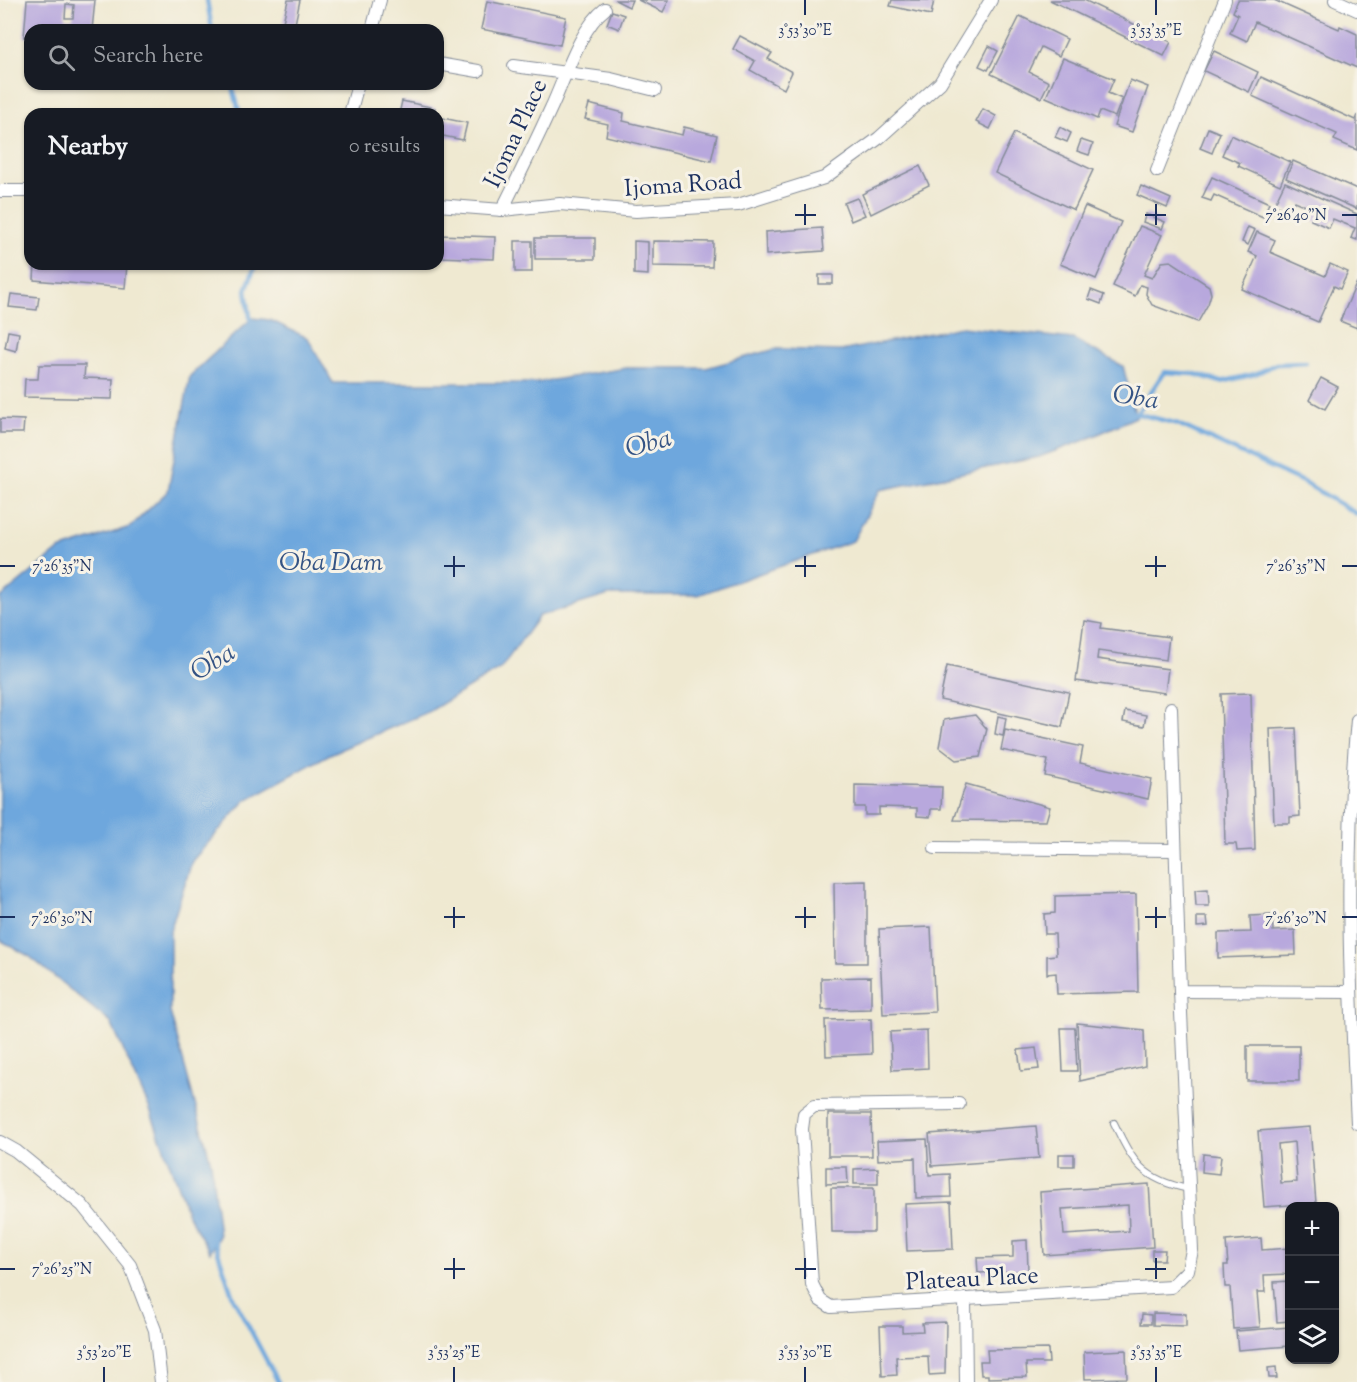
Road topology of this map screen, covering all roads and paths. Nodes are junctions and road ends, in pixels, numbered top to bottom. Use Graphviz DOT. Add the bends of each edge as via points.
graph roads {
  1 [pos="380,0"];
  2 [pos="991,0"];
  3 [pos="1225,0"];
  4 [pos="1335,0"];
  5 [pos="604,9"];
  6 [pos="1357,10"];
  7 [pos="374,24"];
  8 [pos="444,65"];
  9 [pos="514,66"];
  10 [pos="477,71"];
  11 [pos="566,73"];
  12 [pos="356,90"];
  13 [pos="655,90"];
  14 [pos="352,108"];
  15 [pos="1157,171"];
  16 [pos="0,191"];
  17 [pos="24,191"];
  18 [pos="444,205"];
  19 [pos="502,210"];
  20 [pos="1171,708"];
  21 [pos="1357,720"];
  22 [pos="935,848"];
  23 [pos="1175,850"];
  24 [pos="1180,991"];
  25 [pos="1351,992"];
  26 [pos="959,1104"];
  27 [pos="1357,1123"];
  28 [pos="1114,1124"];
  29 [pos="0,1142"];
  30 [pos="1189,1190"];
  31 [pos="965,1299"];
  32 [pos="161,1382"];
  33 [pos="966,1382"];
  1 -- 7 [label="street"];
  2 -- 19 [label="street, Ijoma Road" via="940,83 879,138 824,178 738,205 636,211 560,204"];
  3 -- 15 [label="street"];
  4 -- 6 [label="street"];
  5 -- 11 [label="street, Ijoma Place" via="588,30"];
  8 -- 10 [label="street"];
  9 -- 11 [label="street, Ijoma Place"];
  11 -- 13 [label="street, Ijoma Place"];
  11 -- 19 [label="street, Ijoma Place"];
  12 -- 14 [label="street"];
  16 -- 17 [label="street"];
  18 -- 19 [label="street, Ijoma Road"];
  20 -- 23 [label="street, Plateau Place"];
  21 -- 25 [label="street" via="1351,778"];
  22 -- 23 [label="street"];
  23 -- 24 [label="street, Plateau Place"];
  24 -- 25 [label="street"];
  24 -- 30 [label="street, Plateau Place"];
  25 -- 27 [label="street"];
  26 -- 31 [label="street, Plateau Place" via="814,1106 804,1114 802,1129 812,1284 820,1300 831,1307"];
  28 -- 30 [label="lane" via="1130,1157 1146,1174"];
  29 -- 32 [label="street" via="16,1150 82,1205 130,1265 154,1330"];
  30 -- 31 [label="street, Plateau Place" via="1192,1250 1188,1270 1171,1287"];
  31 -- 33 [label="street"];
}
